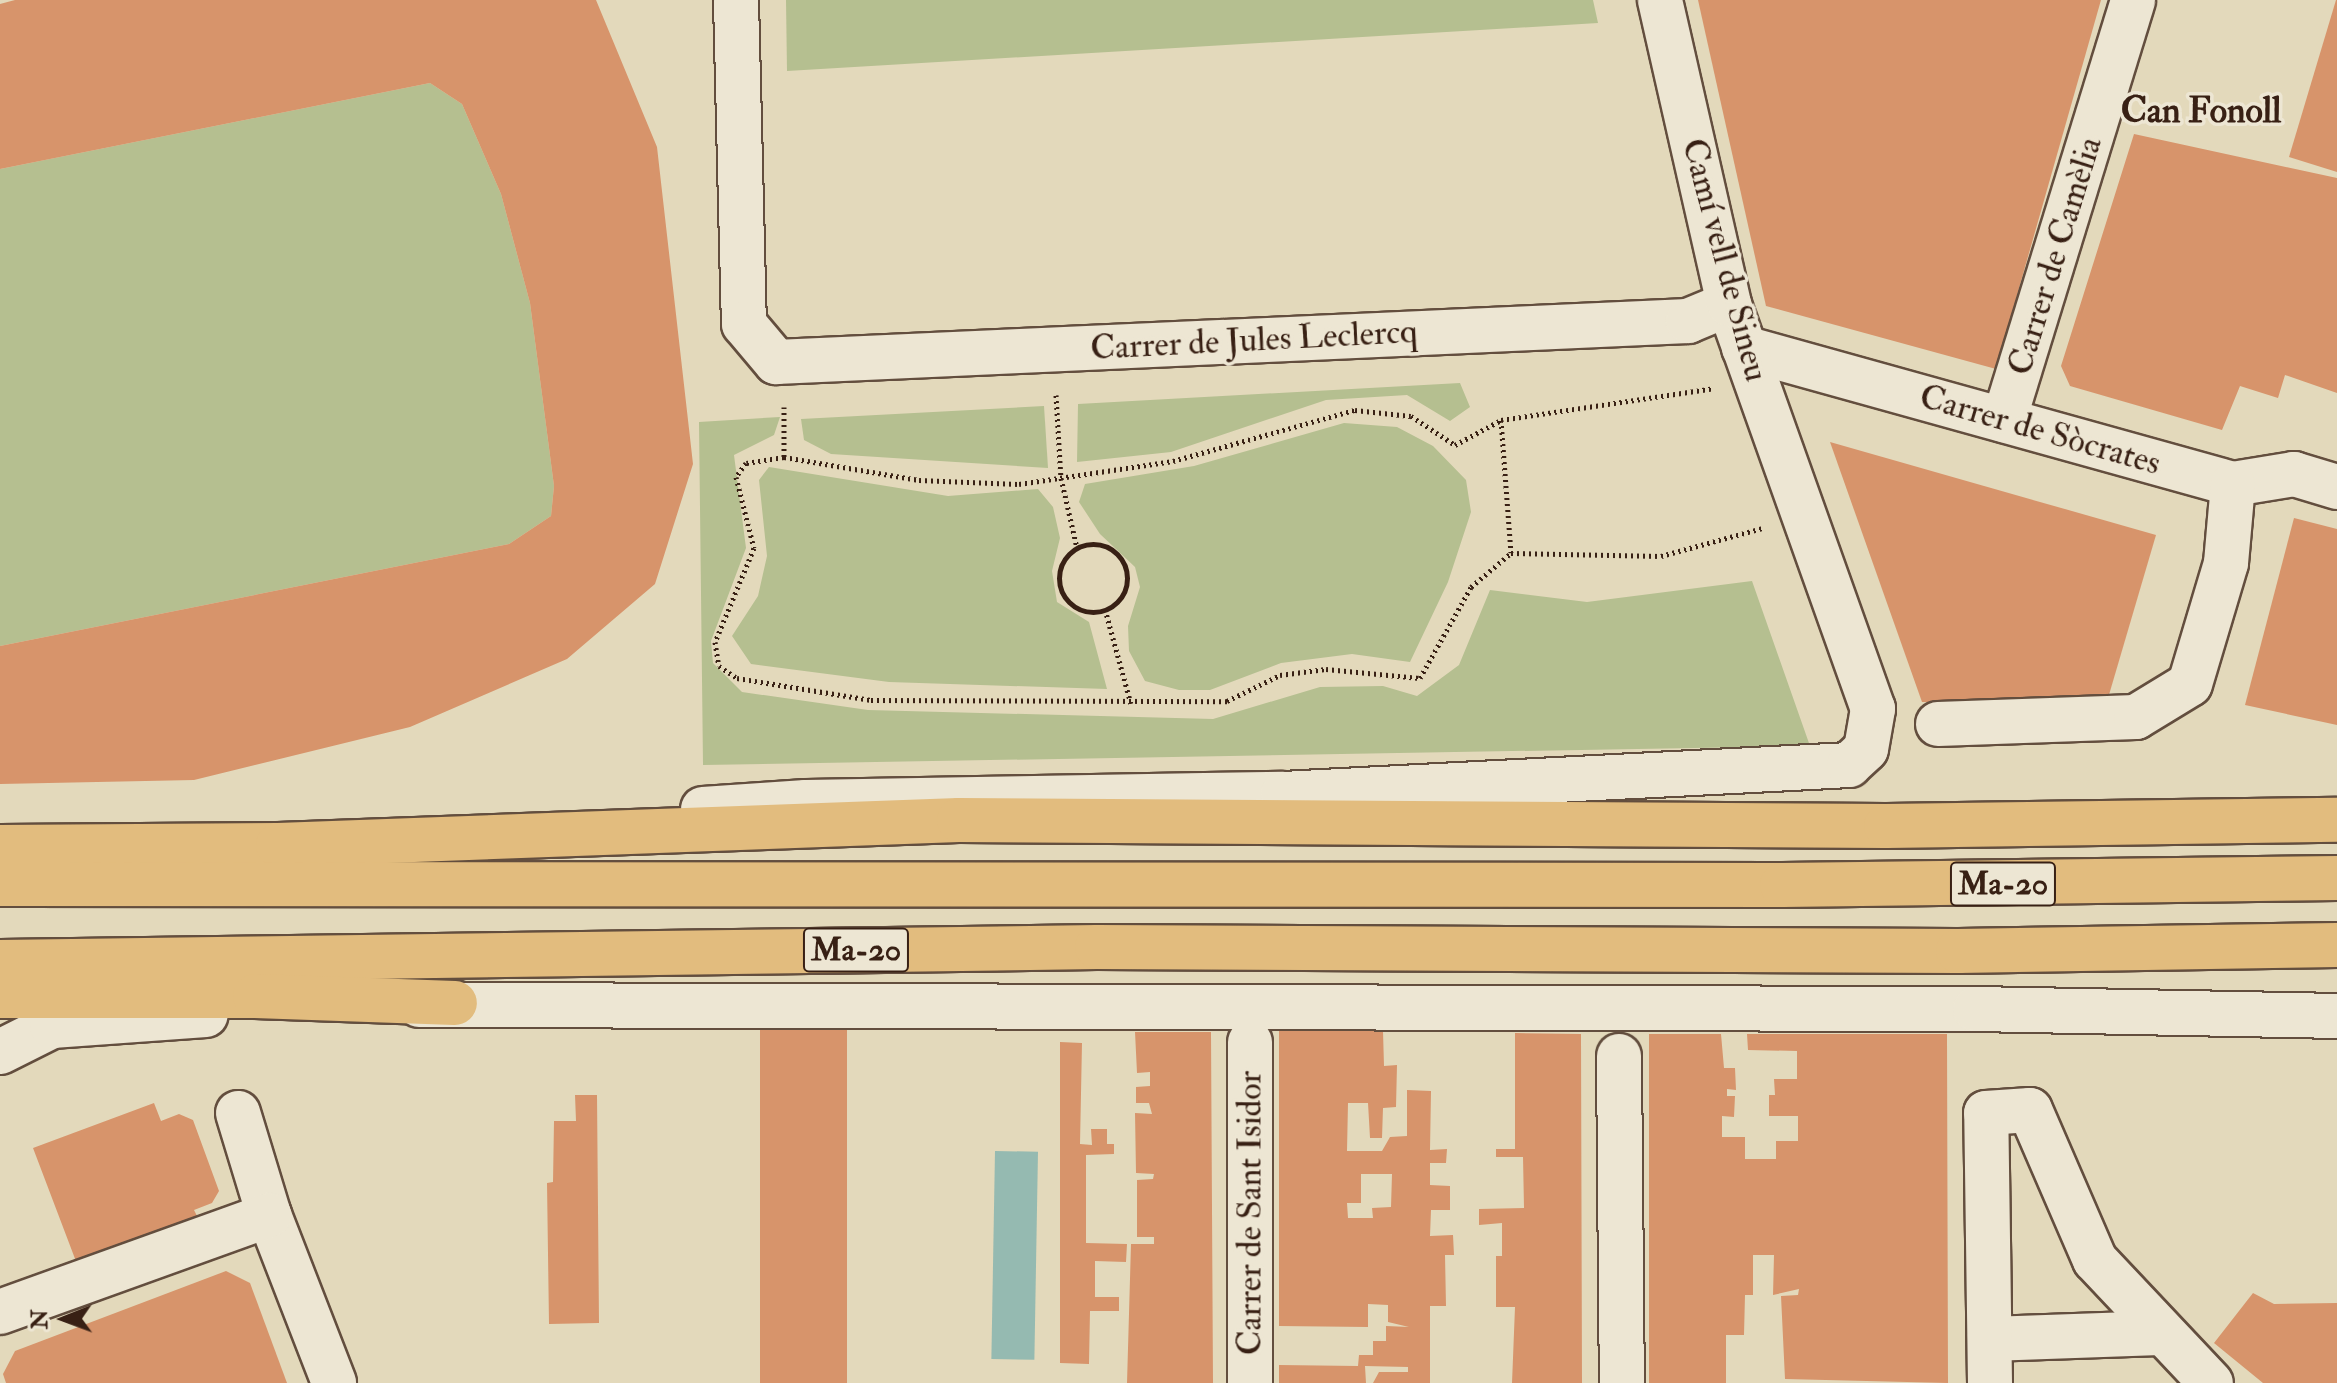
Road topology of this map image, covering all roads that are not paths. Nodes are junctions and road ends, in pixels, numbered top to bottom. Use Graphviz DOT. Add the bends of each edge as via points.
graph roads {
  1 [pos="736,0"];
  2 [pos="1660,0"];
  3 [pos="2133,0"];
  4 [pos="1729,304"];
  5 [pos="1749,364"];
  6 [pos="2004,420"];
  7 [pos="2233,484"];
  8 [pos="2337,487"];
  9 [pos="1938,724"];
  10 [pos="2337,820"];
  11 [pos="379,841"];
  12 [pos="0,847"];
  13 [pos="2337,878"];
  14 [pos="0,884"];
  15 [pos="2337,945"];
  16 [pos="0,962"];
  17 [pos="0,996"];
  18 [pos="455,1003"];
  19 [pos="2281,1014"];
  20 [pos="2337,1016"];
  21 [pos="2337,1038"];
  22 [pos="1250,1042"];
  23 [pos="0,1052"];
  24 [pos="1619,1056"];
  25 [pos="238,1113"];
  26 [pos="269,1215"];
  27 [pos="0,1312"];
  28 [pos="2159,1333"];
  29 [pos="1990,1339"];
  30 [pos="334,1383"];
  31 [pos="1250,1383"];
  32 [pos="1622,1383"];
  33 [pos="1990,1383"];
  34 [pos="2211,1383"];
  1 -- 4 [label="street, Carrer de Jules Leclercq" via="744,324 776,362 1688,321"];
  2 -- 4 [label="street, Camí vell de Sineu"];
  3 -- 6 [label="street, Carrer de Camèlia"];
  4 -- 5 [label="street, Camí vell de Sineu"];
  5 -- 6 [label="street, Carrer de Sòcrates"];
  5 -- 11 [label="street, Camí vell de Sineu" via="1873,709 1866,749 1849,765 1283,794 806,802 481,826"];
  6 -- 7 [label="street, Carrer de Sòcrates"];
  7 -- 8 [label="street, Carrer de Sòcrates" via="2294,474"];
  7 -- 9 [label="street" via="2226,563 2190,684 2136,717"];
  10 -- 11 [label="main road" via="1886,826 959,820"];
  11 -- 12 [label="main road"];
  13 -- 14 [label="main road, Ma-20" via="1782,885"];
  15 -- 16 [label="main road, Ma-20" via="1958,951 1097,947"];
  17 -- 18 [label="main road"];
  18 -- 19 [label="street"];
  18 -- 23 [label="street" via="95,1020 52,1026"];
  19 -- 20 [label="street"];
  19 -- 21 [label="street"];
  22 -- 31 [label="street, Carrer de Sant Isidor"];
  24 -- 32 [label="street"];
  25 -- 26 [label="street"];
  26 -- 27 [label="street"];
  26 -- 30 [label="street"];
  28 -- 29 [label="street"];
  28 -- 29 [label="street" via="2095,1260 2030,1110 1986,1113"];
  28 -- 34 [label="street"];
  29 -- 33 [label="street"];
}
